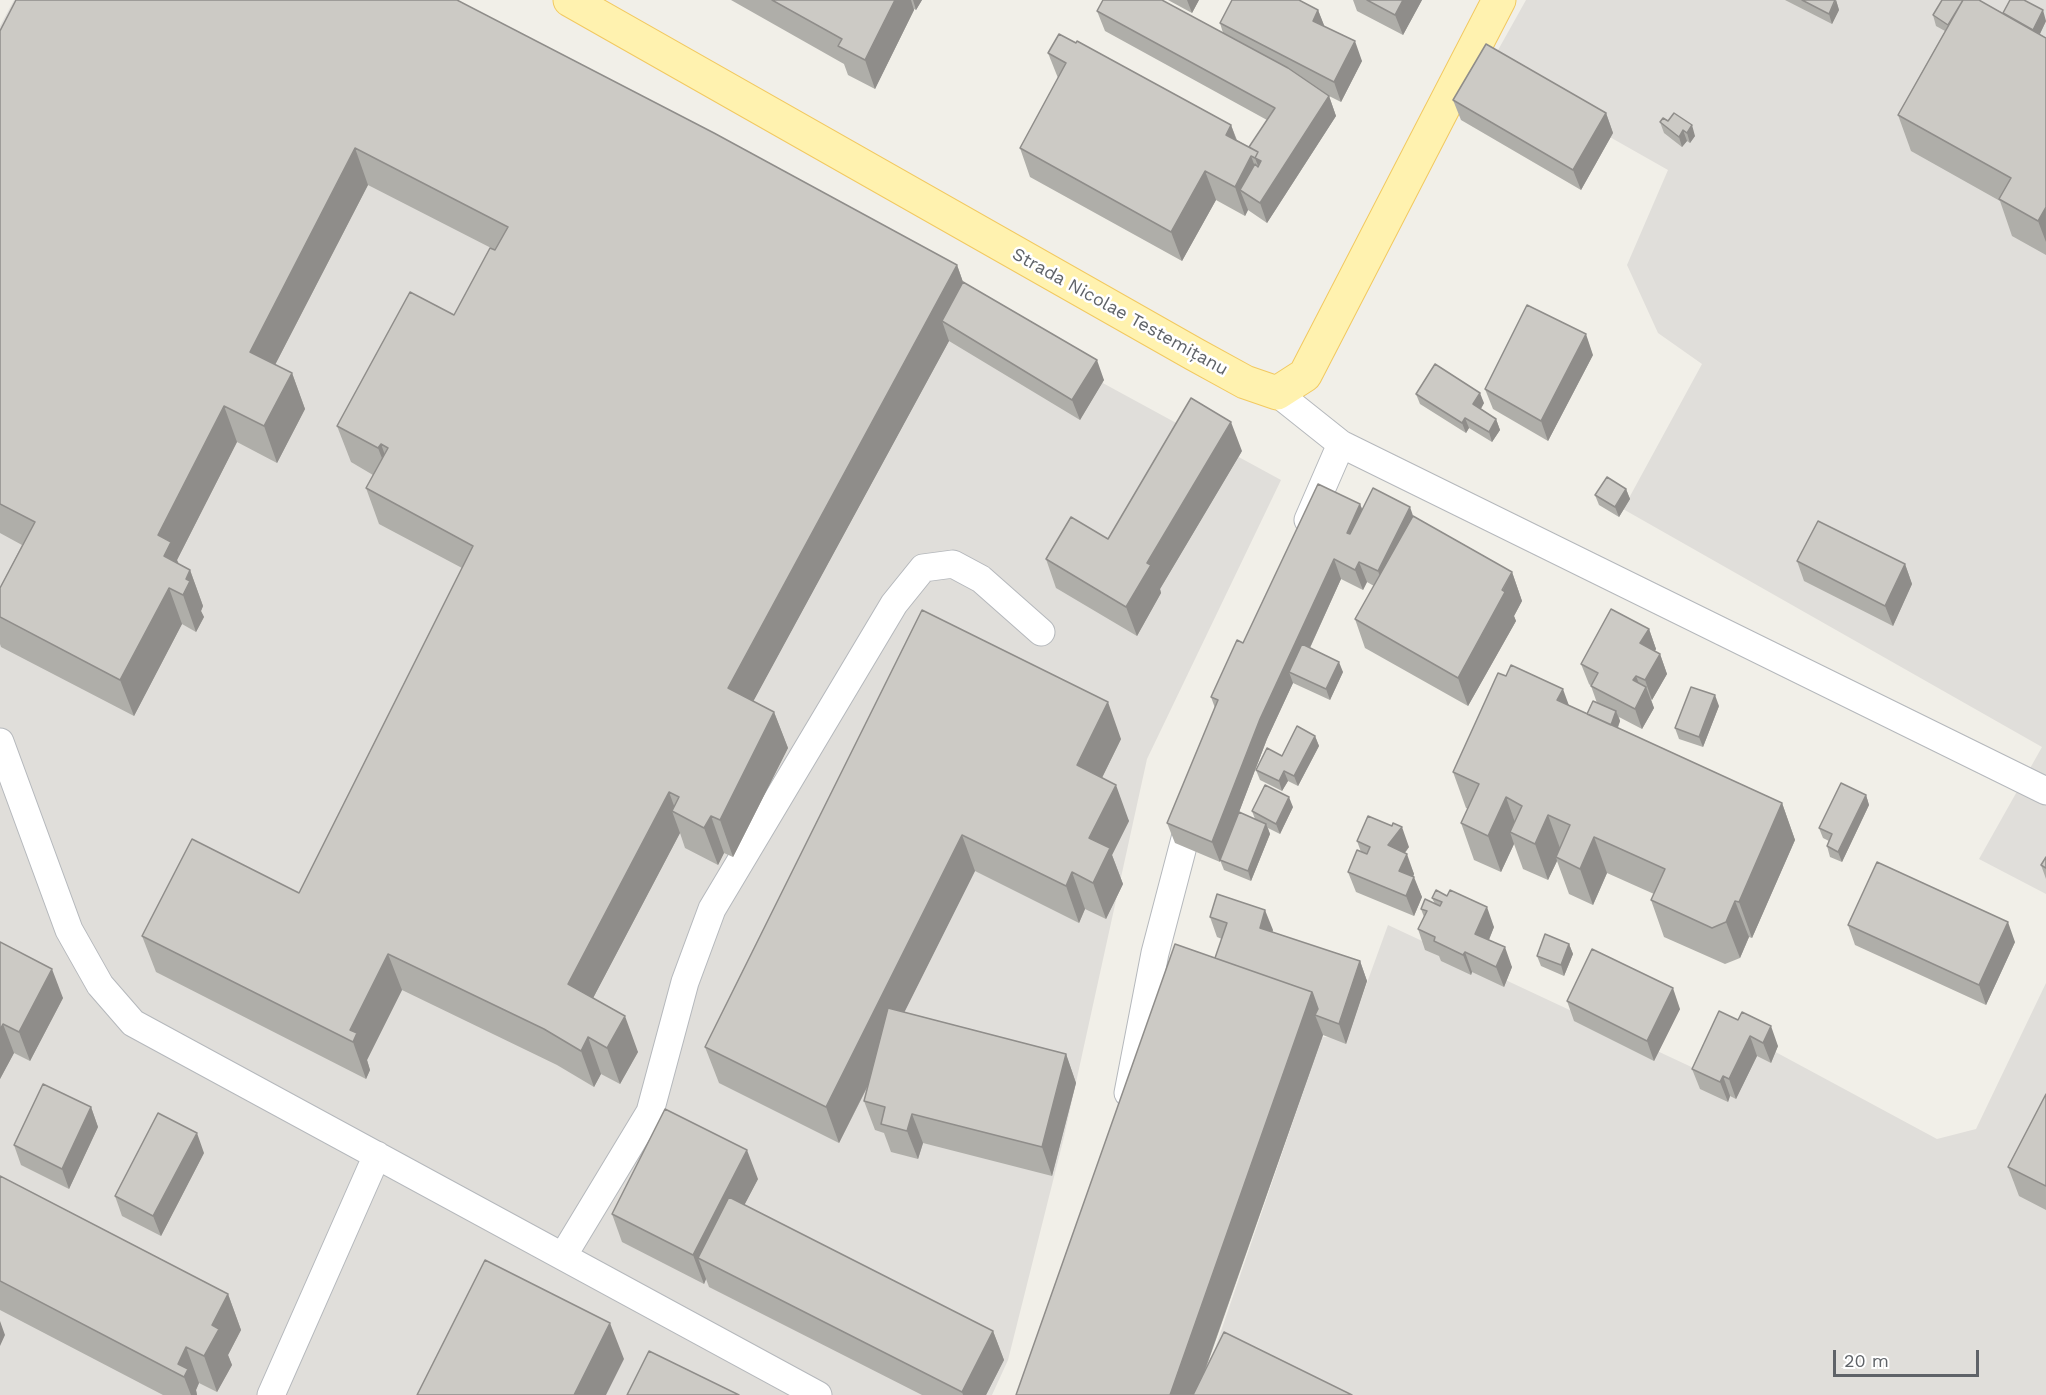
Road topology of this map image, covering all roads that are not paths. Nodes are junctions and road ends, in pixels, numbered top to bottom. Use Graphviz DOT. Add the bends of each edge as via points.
graph roads {
  1 [pos="570,0"];
  2 [pos="1499,0"];
  3 [pos="1277,393"];
  4 [pos="1341,444"];
  5 [pos="1299,542"];
  6 [pos="1041,632"];
  7 [pos="0,742"];
  8 [pos="2046,791"];
  9 [pos="1198,792"];
  10 [pos="1124,1114"];
  11 [pos="377,1155"];
  12 [pos="563,1256"];
  13 [pos="271,1395"];
  14 [pos="818,1395"];
  1 -- 3 [label="main road, Strada Nicolae Testemițanu" via="1194,354 1245,382"];
  2 -- 3 [label="main road" via="1305,375"];
  3 -- 4 [label="lane"];
  4 -- 5 [label="lane"];
  4 -- 8 [label="lane"];
  6 -- 12 [label="lane" via="981,579 953,564 923,568 894,604 712,909 685,982 650,1112"];
  7 -- 11 [label="lane" via="69,930 99,985 133,1023"];
  9 -- 10 [label="lane" via="1155,953"];
  11 -- 12 [label="lane"];
  11 -- 13 [label="lane"];
  12 -- 14 [label="lane"];
}
